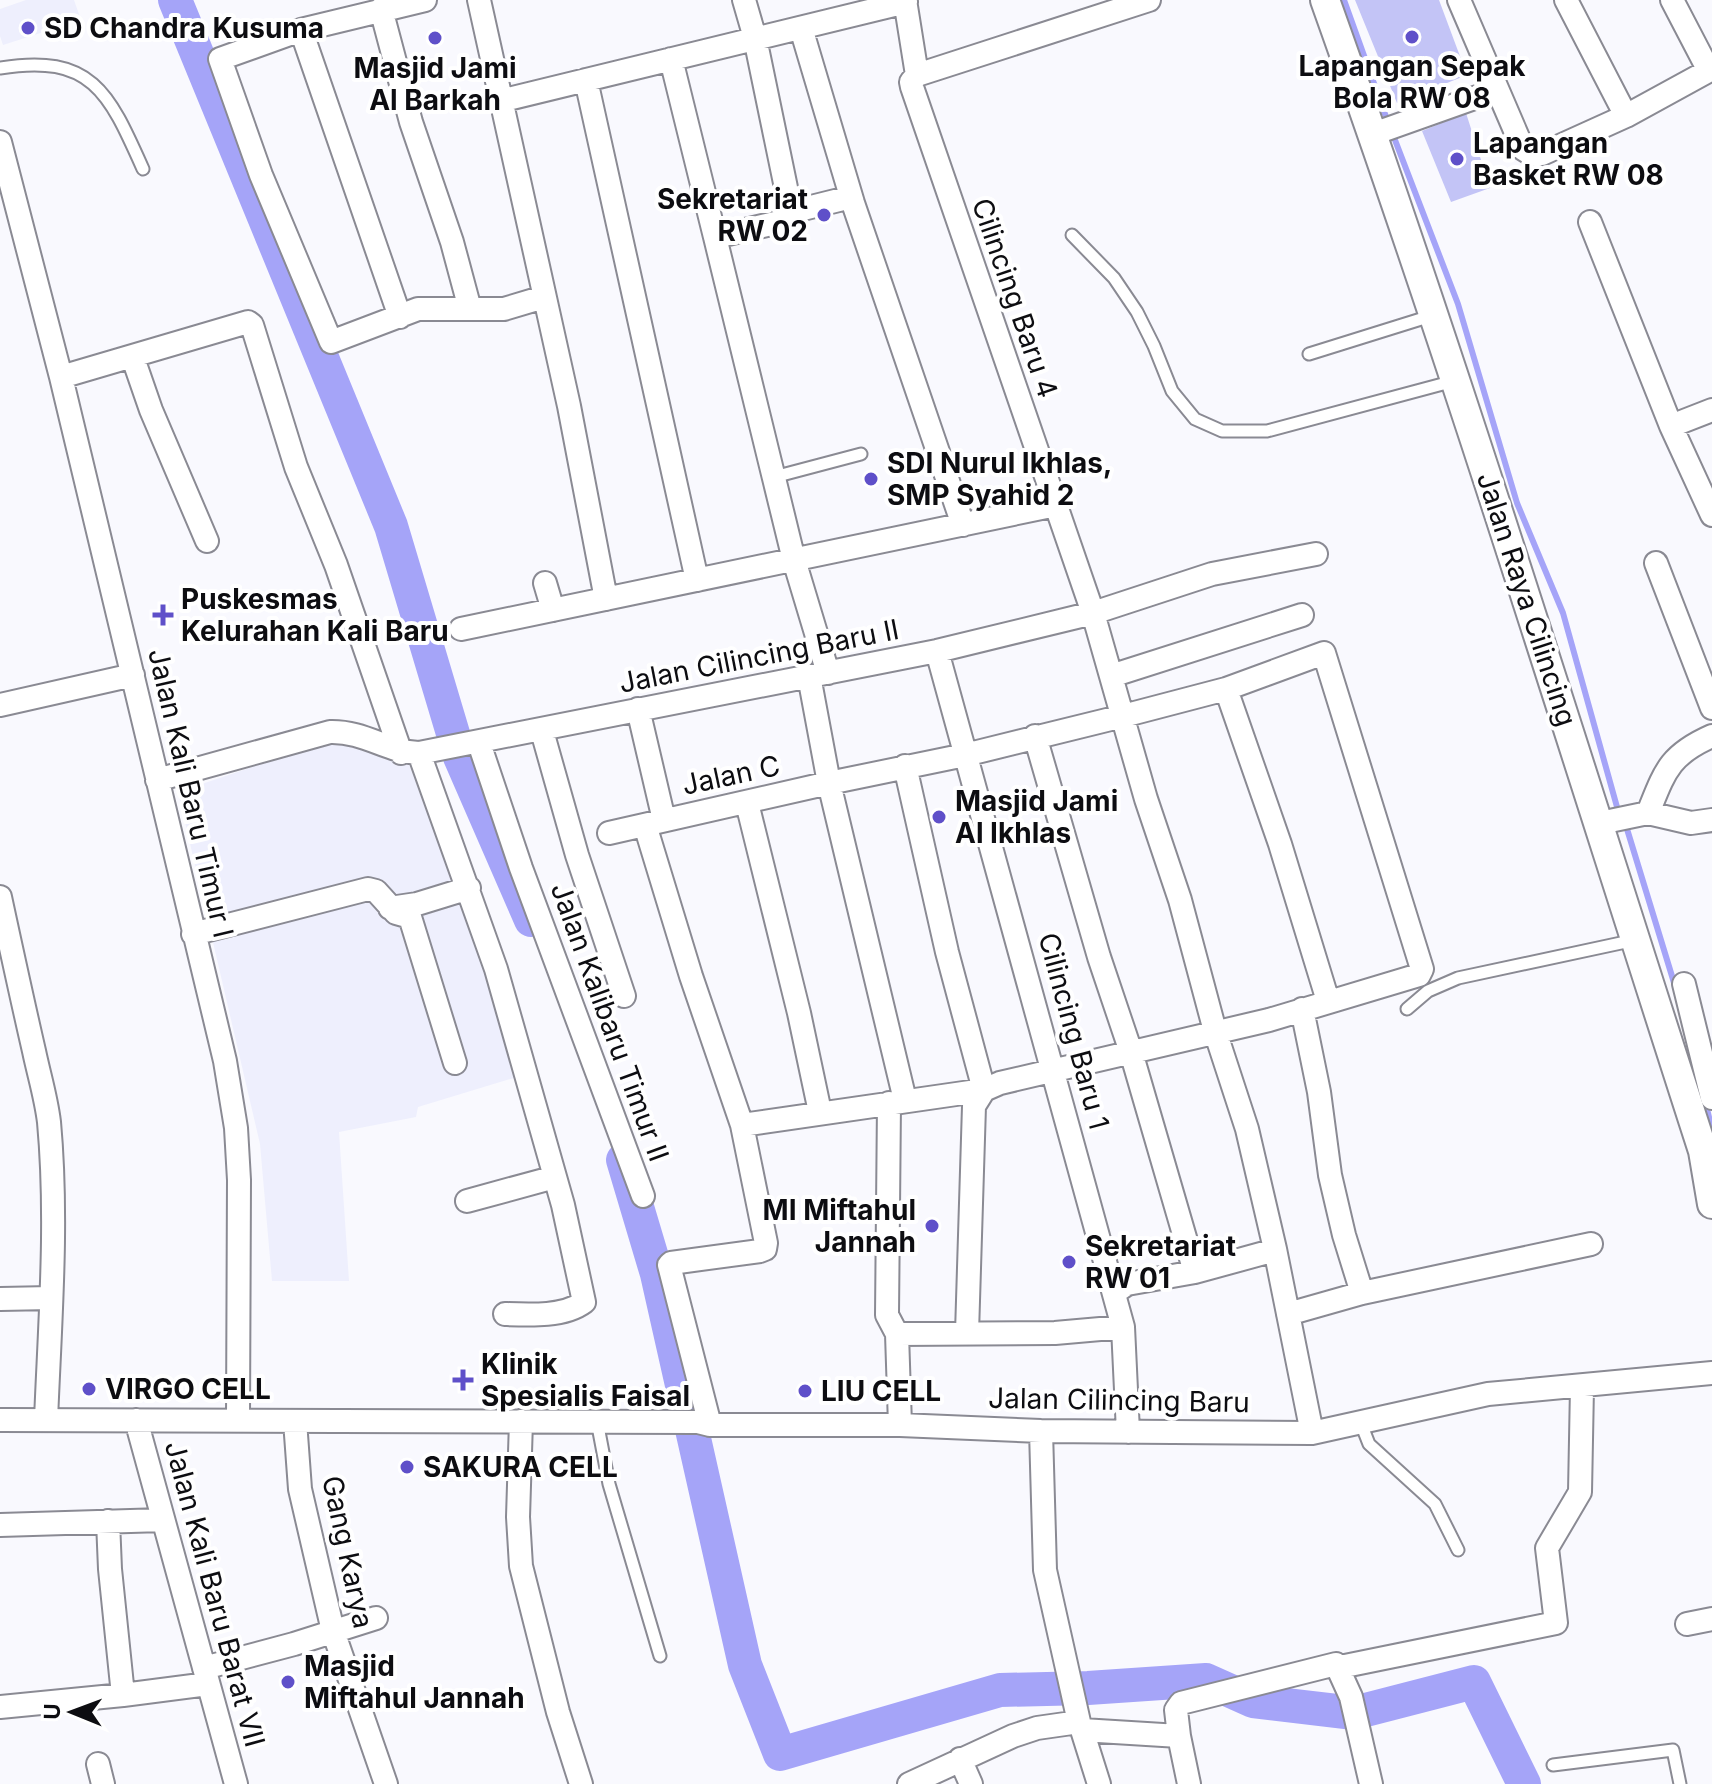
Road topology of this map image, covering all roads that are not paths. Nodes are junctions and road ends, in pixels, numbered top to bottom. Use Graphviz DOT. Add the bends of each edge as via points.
graph roads {
  1 [pos="425,0"];
  2 [pos="479,0"];
  3 [pos="744,0"];
  4 [pos="1149,0"];
  5 [pos="1325,0"];
  6 [pos="1459,0"];
  7 [pos="1566,0"];
  8 [pos="1672,0"];
  9 [pos="906,1"];
  10 [pos="393,5"];
  11 [pos="801,28"];
  12 [pos="301,30"];
  13 [pos="755,38"];
  14 [pos="671,59"];
  15 [pos="0,68"];
  16 [pos="1711,70"];
  17 [pos="917,75"];
  18 [pos="586,80"];
  19 [pos="1497,90"];
  20 [pos="500,101"];
  21 [pos="1626,116"];
  22 [pos="1379,132"];
  23 [pos="0,142"];
  24 [pos="143,169"];
  25 [pos="851,197"];
  26 [pos="791,212"];
  27 [pos="1590,222"];
  28 [pos="1072,235"];
  29 [pos="715,237"];
  30 [pos="544,297"];
  31 [pos="470,309"];
  32 [pos="1434,315"];
  33 [pos="400,317"];
  34 [pos="1309,354"];
  35 [pos="133,358"];
  36 [pos="61,377"];
  37 [pos="1455,381"];
  38 [pos="1712,410"];
  39 [pos="1671,426"];
  40 [pos="861,454"];
  41 [pos="774,477"];
  42 [pos="1056,505"];
  43 [pos="1712,515"];
  44 [pos="963,525"];
  45 [pos="207,541"];
  46 [pos="1316,554"];
  47 [pos="794,560"];
  48 [pos="1656,563"];
  49 [pos="697,580"];
  50 [pos="545,583"];
  51 [pos="606,599"];
  52 [pos="553,610"];
  53 [pos="1093,613"];
  54 [pos="1302,615"];
  55 [pos="461,629"];
  56 [pos="937,651"];
  57 [pos="133,675"];
  58 [pos="819,675"];
  59 [pos="1111,676"];
  60 [pos="1226,689"];
  61 [pos="0,705"];
  62 [pos="1712,708"];
  63 [pos="638,709"];
  64 [pos="1123,716"];
  65 [pos="542,731"];
  66 [pos="1035,736"];
  67 [pos="1712,736"];
  68 [pos="476,743"];
  69 [pos="419,752"];
  70 [pos="965,755"];
  71 [pos="905,766"];
  72 [pos="157,780"];
  73 [pos="829,783"];
  74 [pos="747,803"];
  75 [pos="1641,814"];
  76 [pos="1712,820"];
  77 [pos="655,822"];
  78 [pos="1604,822"];
  79 [pos="609,833"];
  80 [pos="469,888"];
  81 [pos="0,897"];
  82 [pos="390,908"];
  83 [pos="193,934"];
  84 [pos="1635,940"];
  85 [pos="1684,984"];
  86 [pos="624,996"];
  87 [pos="1328,1001"];
  88 [pos="1302,1009"];
  89 [pos="1407,1009"];
  90 [pos="1215,1031"];
  91 [pos="1131,1052"];
  92 [pos="455,1063"];
  93 [pos="1054,1070"];
  94 [pos="984,1090"];
  95 [pos="1712,1098"];
  96 [pos="897,1102"];
  97 [pos="820,1112"];
  98 [pos="742,1125"];
  99 [pos="555,1177"];
  100 [pos="643,1196"];
  101 [pos="467,1201"];
  102 [pos="1712,1204"];
  103 [pos="1591,1244"];
  104 [pos="1275,1250"];
  105 [pos="1195,1272"];
  106 [pos="1114,1293"];
  107 [pos="1362,1293"];
  108 [pos="51,1298"];
  109 [pos="0,1299"];
  110 [pos="505,1314"];
  111 [pos="1288,1314"];
  112 [pos="1123,1327"];
  113 [pos="967,1333"];
  114 [pos="897,1334"];
  115 [pos="1712,1373"];
  116 [pos="1582,1387"];
  117 [pos="0,1420"];
  118 [pos="46,1420"];
  119 [pos="136,1420"];
  120 [pos="238,1420"];
  121 [pos="295,1421"];
  122 [pos="521,1421"];
  123 [pos="597,1421"];
  124 [pos="1360,1421"];
  125 [pos="704,1423"];
  126 [pos="900,1425"];
  127 [pos="1041,1431"];
  128 [pos="1128,1432"];
  129 [pos="1312,1433"];
  130 [pos="163,1520"];
  131 [pos="108,1521"];
  132 [pos="0,1525"];
  133 [pos="1458,1550"];
  134 [pos="376,1618"];
  135 [pos="1712,1619"];
  136 [pos="1687,1624"];
  137 [pos="333,1631"];
  138 [pos="660,1656"];
  139 [pos="1340,1667"];
  140 [pos="206,1676"];
  141 [pos="123,1695"];
  142 [pos="0,1707"];
  143 [pos="1078,1720"];
  144 [pos="1179,1736"];
  145 [pos="960,1759"];
  146 [pos="1553,1765"];
  147 [pos="236,1784"];
  148 [pos="386,1784"];
  149 [pos="581,1784"];
  150 [pos="909,1784"];
  151 [pos="971,1784"];
  152 [pos="1099,1784"];
  153 [pos="1189,1784"];
  154 [pos="1371,1784"];
  155 [pos="1680,1784"];
  1 -- 10 [label="street"];
  2 -- 20 [label="street"];
  3 -- 13 [label="street"];
  4 -- 17 [label="street"];
  5 -- 22 [label="street, Jalan Raya Cilincing"];
  6 -- 19 [label="street"];
  7 -- 21 [label="street"];
  8 -- 16 [label="street"];
  9 -- 11 [label="street"];
  9 -- 17 [label="street, Cilincing Baru 4"];
  10 -- 12 [label="street"];
  10 -- 31 [label="street" via="411,122"];
  11 -- 13 [label="street"];
  11 -- 25 [label="street"];
  12 -- 33 [label="street"];
  12 -- 33 [label="street" via="220,59 329,341"];
  13 -- 14 [label="street"];
  13 -- 26 [label="street"];
  14 -- 18 [label="street"];
  14 -- 29 [label="street"];
  15 -- 24 [label="lane" via="48,64 81,75 107,97"];
  16 -- 21 [label="street"];
  17 -- 42 [label="street, Cilincing Baru 4" via="912,87"];
  18 -- 20 [label="street"];
  18 -- 49 [label="street"];
  19 -- 21 [label="street" via="1523,149 1531,154 1542,154"];
  19 -- 22 [label="street"];
  20 -- 30 [label="street"];
  22 -- 32 [label="street, Jalan Raya Cilincing"];
  23 -- 36 [label="street, Jalan Kali Baru Timur I"];
  25 -- 26 [label="street"];
  25 -- 44 [label="street"];
  26 -- 29 [label="street" via="784,221"];
  27 -- 39 [label="street"];
  28 -- 37 [label="lane" via="1114,278 1137,312 1172,391 1195,419 1222,431 1267,431"];
  29 -- 41 [label="street"];
  30 -- 31 [label="street" via="504,309"];
  30 -- 51 [label="street"];
  31 -- 33 [label="street" via="418,309"];
  32 -- 34 [label="lane"];
  32 -- 37 [label="street, Jalan Raya Cilincing"];
  35 -- 36 [label="street"];
  35 -- 45 [label="street"];
  35 -- 69 [label="street" via="252,325 296,467"];
  36 -- 57 [label="street, Jalan Kali Baru Timur I"];
  37 -- 78 [label="street, Jalan Raya Cilincing"];
  38 -- 39 [label="street"];
  39 -- 43 [label="street"];
  40 -- 41 [label="lane"];
  41 -- 47 [label="street"];
  42 -- 44 [label="street"];
  42 -- 53 [label="street, Cilincing Baru 4"];
  44 -- 47 [label="street"];
  46 -- 53 [label="street, Jalan Cilincing Baru II" via="1212,574"];
  47 -- 49 [label="street"];
  47 -- 58 [label="street"];
  48 -- 62 [label="street"];
  49 -- 51 [label="street"];
  50 -- 52 [label="street"];
  51 -- 52 [label="street"];
  52 -- 55 [label="street"];
  53 -- 56 [label="street, Jalan Cilincing Baru II"];
  53 -- 59 [label="street, Cilincing Baru 4"];
  54 -- 59 [label="street"];
  56 -- 58 [label="street, Jalan Cilincing Baru II"];
  56 -- 70 [label="street, Cilincing Baru 1"];
  57 -- 61 [label="street"];
  57 -- 72 [label="street, Jalan Kali Baru Timur I"];
  58 -- 63 [label="street, Jalan Cilincing Baru II"];
  58 -- 73 [label="street"];
  59 -- 64 [label="street, Cilincing Baru 4"];
  60 -- 64 [label="street, Jalan C"];
  60 -- 87 [label="street"];
  60 -- 87 [label="street, Jalan C" via="1322,652 1338,691 1422,969 1419,975"];
  63 -- 65 [label="street, Jalan Cilincing Baru II"];
  63 -- 77 [label="street"];
  64 -- 66 [label="street, Jalan C"];
  64 -- 90 [label="street, Cilincing Baru 4"];
  65 -- 68 [label="street, Jalan Cilincing Baru II"];
  65 -- 86 [label="street"];
  66 -- 70 [label="street, Jalan C"];
  66 -- 91 [label="street"];
  67 -- 75 [label="street" via="1676,756"];
  68 -- 69 [label="street, Jalan Cilincing Baru II"];
  68 -- 100 [label="street, Jalan Kalibaru Timur II"];
  69 -- 72 [label="street" via="349,732 330,732"];
  69 -- 80 [label="street"];
  70 -- 71 [label="street, Jalan C"];
  70 -- 93 [label="street, Cilincing Baru 1"];
  71 -- 73 [label="street, Jalan C"];
  71 -- 94 [label="street"];
  72 -- 83 [label="street, Jalan Kali Baru Timur I"];
  73 -- 74 [label="street, Jalan C"];
  73 -- 96 [label="street"];
  74 -- 77 [label="street, Jalan C"];
  74 -- 97 [label="street"];
  75 -- 76 [label="street" via="1683,822"];
  75 -- 78 [label="street"];
  77 -- 79 [label="street, Jalan C"];
  77 -- 98 [label="street" via="691,976"];
  78 -- 84 [label="street, Jalan Raya Cilincing"];
  80 -- 82 [label="street"];
  80 -- 99 [label="street"];
  81 -- 108 [label="street" via="45,1092 52,1184"];
  82 -- 83 [label="street" via="368,889"];
  82 -- 92 [label="street" via="410,917"];
  83 -- 120 [label="street, Jalan Kali Baru Timur I" via="236,1128"];
  84 -- 89 [label="lane" via="1458,978 1428,991"];
  84 -- 102 [label="street, Jalan Raya Cilincing" via="1703,1151"];
  85 -- 95 [label="street"];
  87 -- 88 [label="street"];
  88 -- 90 [label="street"];
  88 -- 107 [label="street" via="1330,1175"];
  90 -- 91 [label="street"];
  90 -- 104 [label="street, Cilincing Baru 4" via="1247,1129"];
  91 -- 93 [label="street"];
  91 -- 105 [label="street"];
  93 -- 94 [label="street"];
  93 -- 106 [label="street, Cilincing Baru 1"];
  94 -- 96 [label="street"];
  94 -- 113 [label="street" via="974,1106"];
  96 -- 97 [label="street"];
  96 -- 114 [label="street" via="887,1315"];
  97 -- 98 [label="street"];
  98 -- 125 [label="street" via="765,1249 669,1265"];
  99 -- 101 [label="street"];
  99 -- 110 [label="street" via="584,1302 532,1315"];
  103 -- 107 [label="street"];
  104 -- 105 [label="street"];
  104 -- 111 [label="street, Cilincing Baru 4"];
  105 -- 106 [label="street" via="1127,1284"];
  106 -- 112 [label="street, Cilincing Baru 1"];
  107 -- 111 [label="street"];
  108 -- 109 [label="street"];
  108 -- 118 [label="street"];
  111 -- 129 [label="street, Cilincing Baru 4"];
  112 -- 113 [label="street"];
  112 -- 128 [label="street, Cilincing Baru 1"];
  113 -- 114 [label="street"];
  114 -- 126 [label="street"];
  115 -- 116 [label="street, Jalan Cilincing Baru"];
  116 -- 124 [label="street, Jalan Cilincing Baru" via="1488,1394"];
  116 -- 139 [label="street" via="1580,1492 1547,1548 1556,1623"];
  117 -- 118 [label="street, Jalan Kali Baru Barat VII"];
  118 -- 119 [label="street, Jalan Kali Baru Barat VII"];
  119 -- 120 [label="street, Jalan Kali Baru Barat VII"];
  119 -- 130 [label="street, Jalan Kali Baru Barat VII"];
  120 -- 121 [label="street, Jalan Kali Baru Barat VII"];
  121 -- 122 [label="street, Jalan Cilincing Baru"];
  121 -- 137 [label="street, Gang Karya" via="300,1489"];
  122 -- 123 [label="street, Jalan Cilincing Baru"];
  122 -- 149 [label="street" via="521,1566"];
  123 -- 125 [label="street, Jalan Cilincing Baru"];
  123 -- 138 [label="lane" via="609,1484"];
  124 -- 129 [label="street, Jalan Cilincing Baru"];
  124 -- 133 [label="lane" via="1369,1444 1435,1504"];
  125 -- 126 [label="street, Jalan Cilincing Baru"];
  126 -- 127 [label="street, Jalan Cilincing Baru"];
  127 -- 128 [label="street, Jalan Cilincing Baru"];
  127 -- 143 [label="street" via="1045,1570"];
  128 -- 129 [label="street, Jalan Cilincing Baru"];
  130 -- 131 [label="street"];
  130 -- 140 [label="street, Jalan Kali Baru Barat VII"];
  131 -- 132 [label="street"];
  131 -- 141 [label="street"];
  134 -- 137 [label="street"];
  135 -- 136 [label="street"];
  137 -- 140 [label="street"];
  137 -- 148 [label="street, Gang Karya"];
  139 -- 144 [label="street" via="1331,1664 1181,1703 1176,1710"];
  139 -- 154 [label="street"];
  140 -- 141 [label="street"];
  140 -- 147 [label="street, Jalan Kali Baru Barat VII"];
  141 -- 142 [label="street"];
  143 -- 144 [label="street"];
  143 -- 145 [label="street" via="1024,1732"];
  143 -- 152 [label="street"];
  144 -- 153 [label="street"];
  145 -- 150 [label="street"];
  145 -- 151 [label="street"];
  146 -- 155 [label="lane" via="1673,1750"];
}
